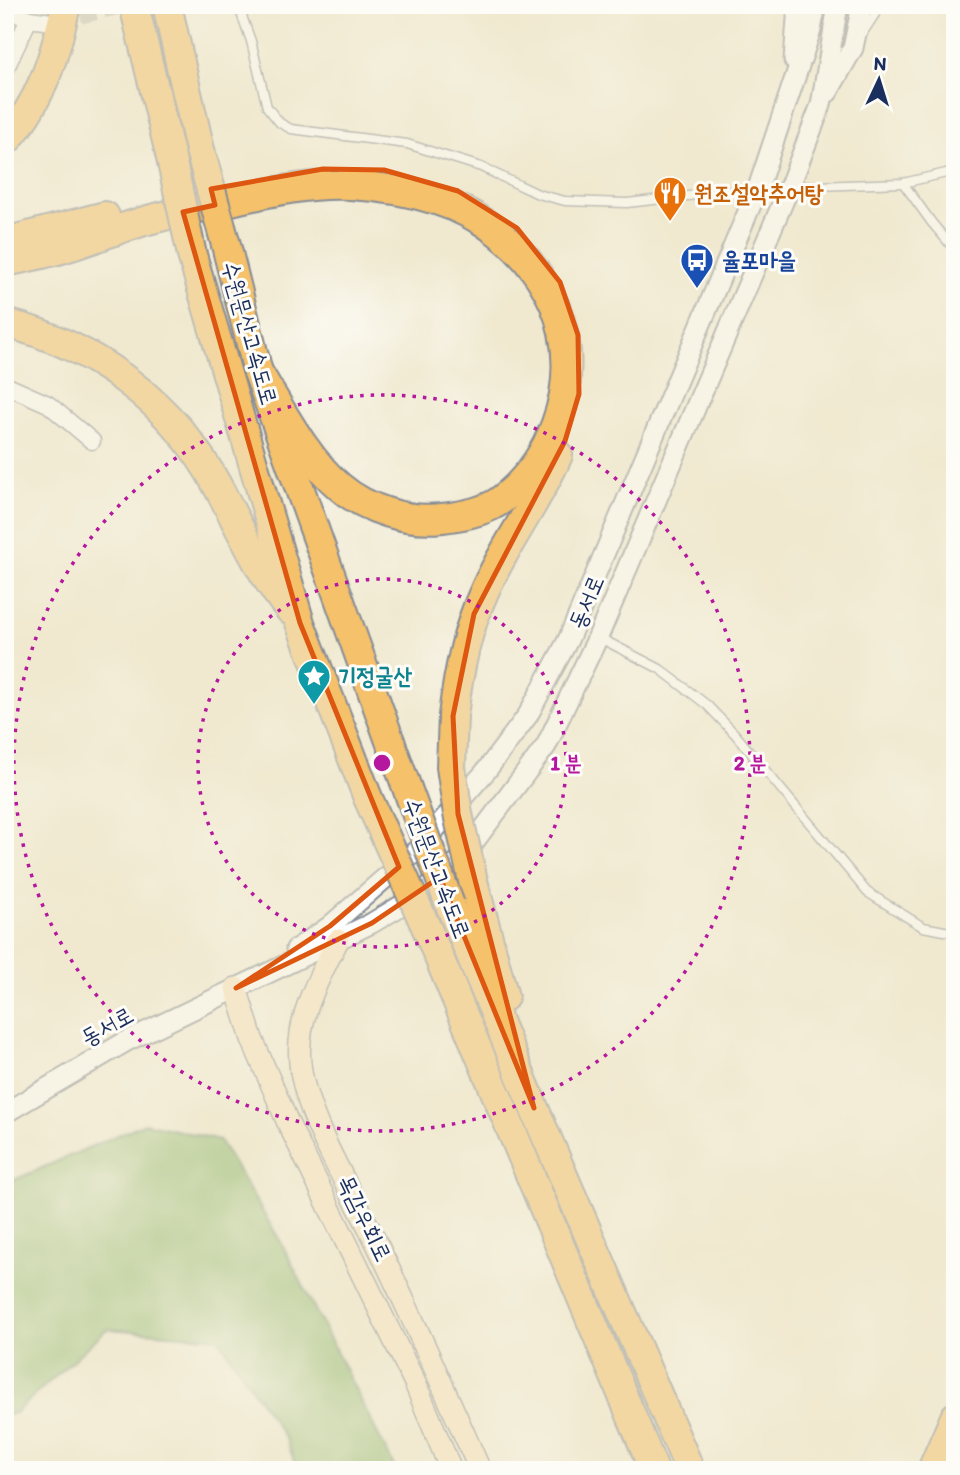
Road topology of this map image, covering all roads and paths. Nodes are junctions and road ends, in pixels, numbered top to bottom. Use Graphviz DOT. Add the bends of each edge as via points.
graph roads {
  1 [pos="134,5"];
  2 [pos="167,5"];
  3 [pos="238,5"];
  4 [pos="798,5"];
  5 [pos="816,5"];
  6 [pos="838,5"];
  7 [pos="862,5"];
  8 [pos="881,5"];
  9 [pos="5,9"];
  10 [pos="59,14"];
  11 [pos="29,19"];
  12 [pos="853,48"];
  13 [pos="5,70"];
  14 [pos="792,87"];
  15 [pos="821,105"];
  16 [pos="5,142"];
  17 [pos="955,171"];
  18 [pos="903,183"];
  19 [pos="758,188"];
  20 [pos="789,188"];
  21 [pos="5,242"];
  22 [pos="955,250"];
  23 [pos="5,262"];
  24 [pos="5,323"];
  25 [pos="258,372"];
  26 [pos="5,385"];
  27 [pos="92,441"];
  28 [pos="300,623"];
  29 [pos="598,637"];
  30 [pos="955,933"];
  31 [pos="338,940"];
  32 [pos="236,988"];
  33 [pos="534,1108"];
  34 [pos="5,1113"];
  35 [pos="955,1417"];
  36 [pos="452,1470"];
  37 [pos="480,1470"];
  38 [pos="654,1470"];
  39 [pos="690,1470"];
  40 [pos="932,1470"];
  1 -- 28 [label="highway, 수원문산고속도로, bridge" via="192,255"];
  2 -- 25 [label="highway, 수원문산고속도로, bridge"];
  3 -- 19 [label="lane" via="267,107 291,130 407,144 565,201 627,203"];
  4 -- 14 [label="street, 동서로"];
  5 -- 14 [label="street, 동서로"];
  6 -- 15 [label="street, 동서로"];
  7 -- 12 [label="street, 동서로"];
  8 -- 12 [label="lane"];
  9 -- 11 [label="street"];
  10 -- 11 [label="street"];
  10 -- 16 [label="highway" via="47,78"];
  11 -- 13 [label="street"];
  12 -- 15 [label="street, 동서로"];
  14 -- 19 [label="street, 동서로"];
  15 -- 20 [label="street, 동서로"];
  17 -- 18 [label="lane"];
  18 -- 20 [label="lane"];
  18 -- 22 [label="lane"];
  19 -- 20 [label="lane"];
  19 -- 32 [label="street, 동서로" via="568,640 528,715 416,851 330,926"];
  20 -- 29 [label="street, 동서로"];
  21 -- 33 [label="highway, bridge" via="221,187 323,169 384,170 426,179 490,207 523,233 560,282 574,315 579,394 554,465 474,614 457,678 453,716 452,767 458,814"];
  23 -- 25 [label="highway" via="146,220 278,190 342,185 416,193 475,217 518,251 548,290 563,332 566,361 563,401 549,442 527,476 499,501 463,516 430,519 398,516 343,490 326,474"];
  24 -- 28 [label="highway" via="85,352 143,391 193,449 270,584"];
  25 -- 33 [label="highway, 수원문산고속도로, bridge" via="450,905"];
  26 -- 27 [label="street" via="48,404"];
  28 -- 38 [label="highway, 수원문산고속도로, bridge" via="368,798"];
  29 -- 30 [label="lane" via="660,669 707,705 867,892 923,927"];
  29 -- 31 [label="street, 동서로" via="546,746 461,859 422,893"];
  31 -- 32 [label="street, 동서로"];
  31 -- 37 [label="main road, 목감우회로" via="313,988 301,1027 301,1070 313,1113 414,1318"];
  32 -- 34 [label="street, 동서로" via="125,1042"];
  32 -- 36 [label="main road, 목감우회로" via="288,1123"];
  33 -- 39 [label="highway, 수원문산고속도로"];
  35 -- 40 [label="highway"];
}
